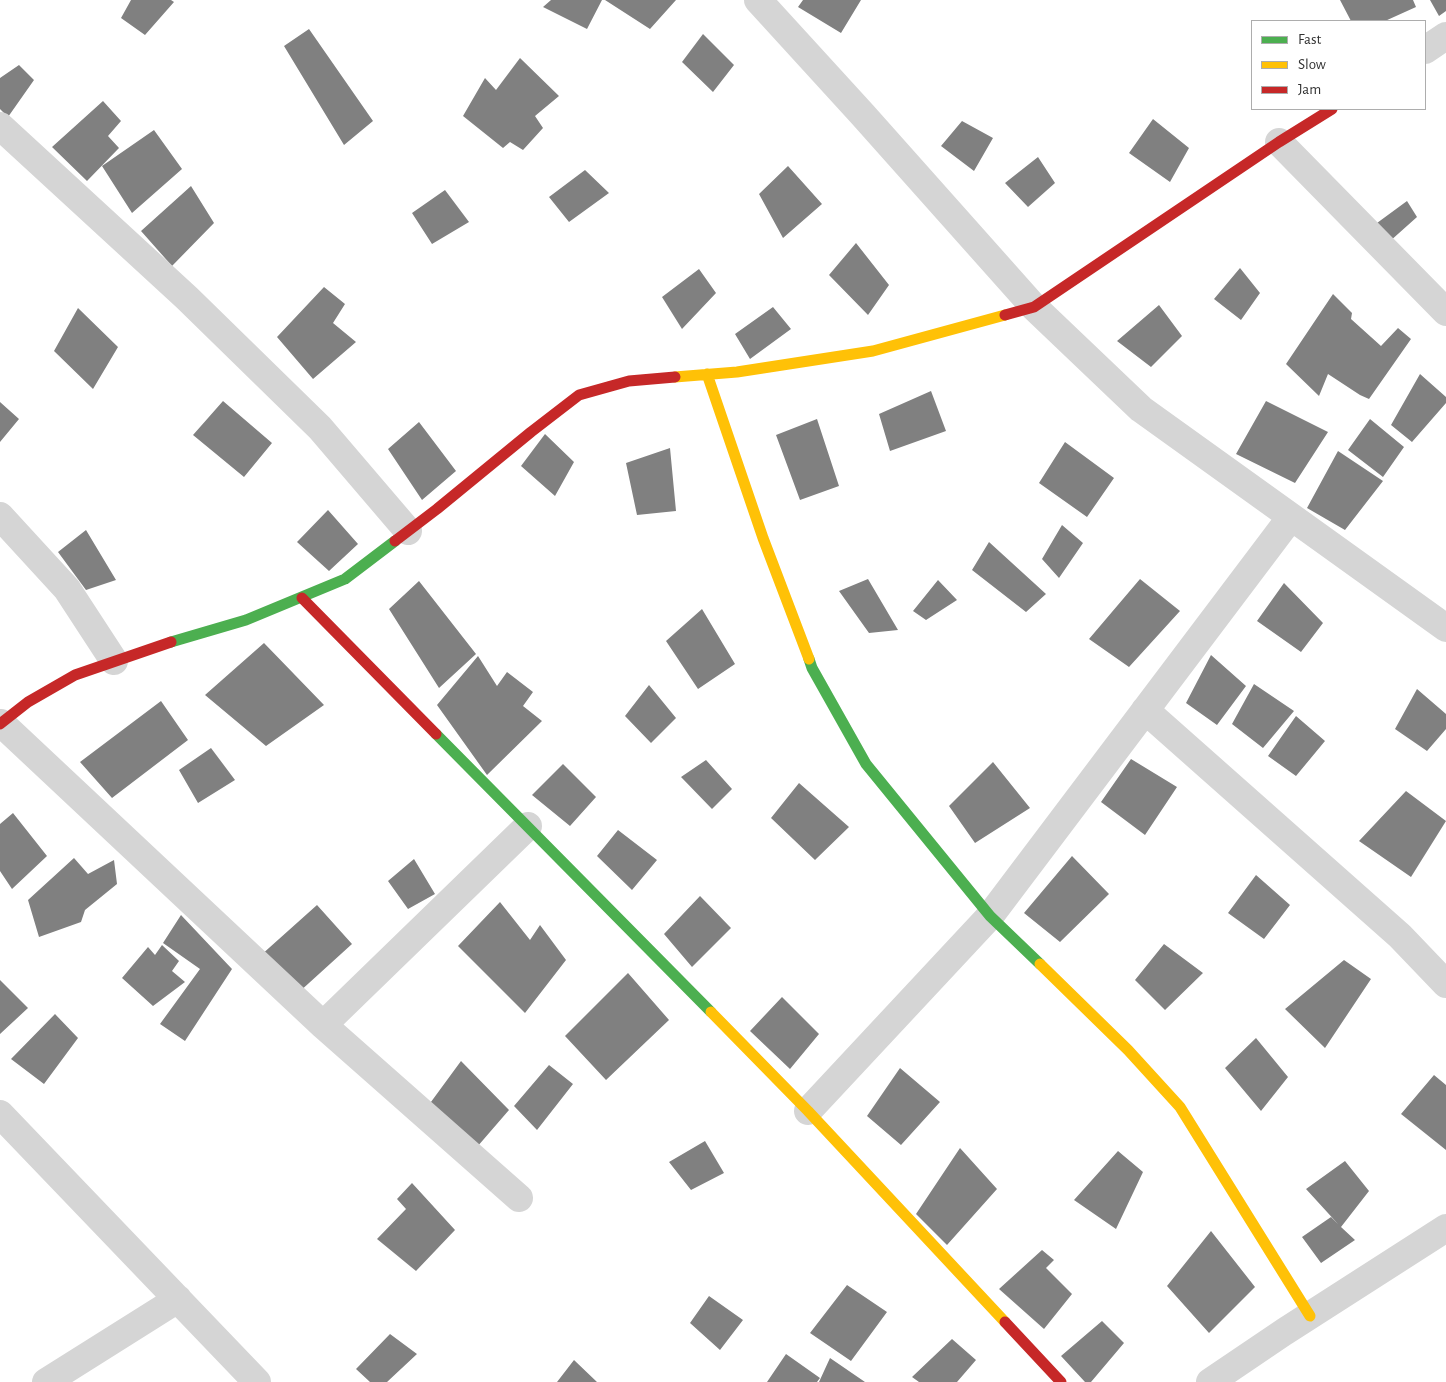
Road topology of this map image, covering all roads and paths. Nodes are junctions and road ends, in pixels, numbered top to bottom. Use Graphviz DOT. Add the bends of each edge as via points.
graph roads {
  1 [pos="758,0"];
  2 [pos="1446,36"];
  3 [pos="1426,49"];
  4 [pos="1330,110"];
  5 [pos="0,126"];
  6 [pos="1279,142"];
  7 [pos="1034,307"];
  8 [pos="1446,312"];
  9 [pos="707,374"];
  10 [pos="0,516"];
  11 [pos="1291,517"];
  12 [pos="408,531"];
  13 [pos="302,598"];
  14 [pos="1446,628"];
  15 [pos="114,661"];
  16 [pos="1145,710"];
  17 [pos="0,724"];
  18 [pos="528,826"];
  19 [pos="990,916"];
  20 [pos="1446,984"];
  21 [pos="323,1025"];
  22 [pos="808,1111"];
  23 [pos="0,1114"];
  24 [pos="519,1198"];
  25 [pos="1446,1228"];
  26 [pos="178,1299"];
  27 [pos="1310,1316"];
  28 [pos="46,1382"];
  29 [pos="258,1382"];
  30 [pos="1061,1382"];
  31 [pos="1210,1382"];
  1 -- 7 [label="street"];
  2 -- 3 [label="street"];
  4 -- 6 [label="street"];
  5 -- 12 [label="street" via="186,298 320,428"];
  6 -- 7 [label="street"];
  6 -- 8 [label="street"];
  7 -- 9 [label="street" via="873,351"];
  7 -- 11 [label="street" via="1141,410"];
  9 -- 12 [label="street" via="629,381 579,395"];
  9 -- 19 [label="street" via="812,668 866,764"];
  10 -- 15 [label="street" via="67,589"];
  11 -- 14 [label="street"];
  11 -- 16 [label="street"];
  12 -- 13 [label="street" via="345,579"];
  13 -- 15 [label="street" via="246,620"];
  13 -- 18 [label="street"];
  15 -- 17 [label="street" via="75,675 28,702"];
  16 -- 19 [label="street"];
  16 -- 20 [label="street" via="1400,936"];
  17 -- 21 [label="street"];
  18 -- 21 [label="street"];
  18 -- 22 [label="street"];
  19 -- 22 [label="street"];
  19 -- 27 [label="street" via="1128,1050 1180,1107"];
  21 -- 24 [label="street"];
  22 -- 30 [label="street"];
  23 -- 26 [label="street"];
  25 -- 27 [label="street"];
  26 -- 28 [label="street"];
  26 -- 29 [label="street"];
  27 -- 31 [label="street"];
}
